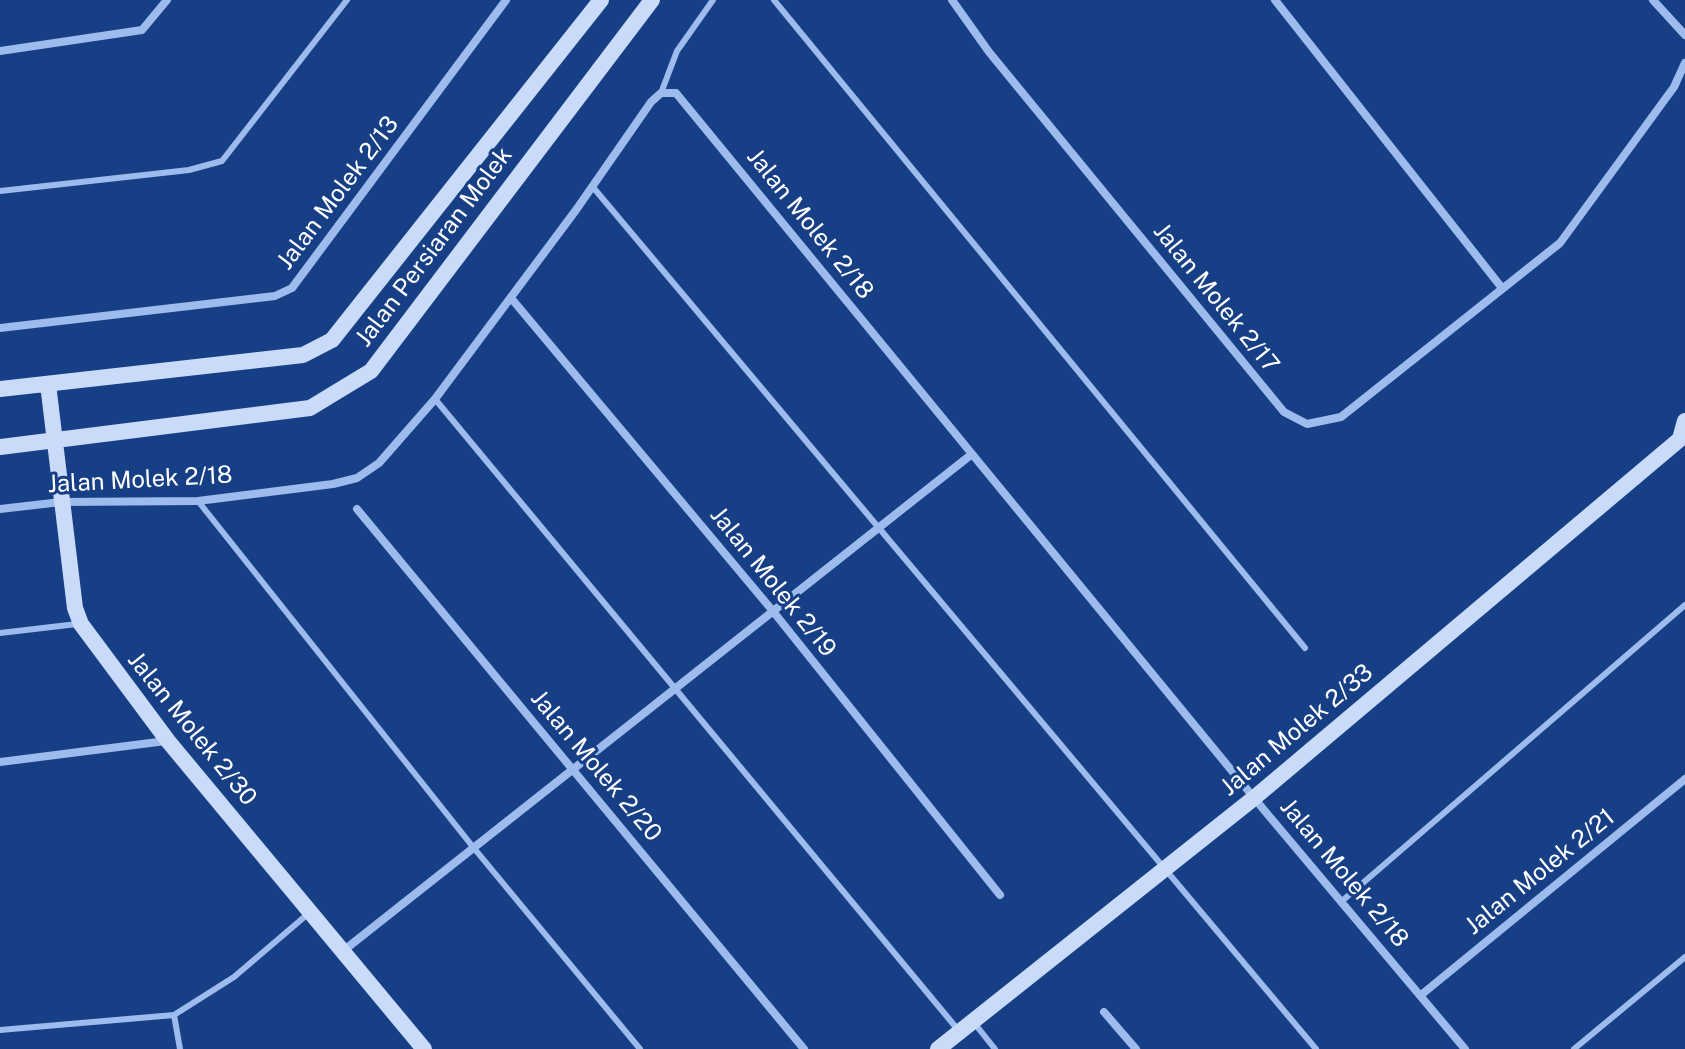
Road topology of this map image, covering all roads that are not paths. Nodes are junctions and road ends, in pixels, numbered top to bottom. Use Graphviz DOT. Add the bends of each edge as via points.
graph roads {
  1 [pos="167,0"];
  2 [pos="347,0"];
  3 [pos="506,0"];
  4 [pos="601,0"];
  5 [pos="652,0"];
  6 [pos="713,0"];
  7 [pos="774,0"];
  8 [pos="952,0"];
  9 [pos="1275,0"];
  10 [pos="1653,0"];
  11 [pos="1685,35"];
  12 [pos="0,51"];
  13 [pos="1685,63"];
  14 [pos="661,93"];
  15 [pos="592,186"];
  16 [pos="0,191"];
  17 [pos="1502,288"];
  18 [pos="511,298"];
  19 [pos="0,328"];
  20 [pos="48,384"];
  21 [pos="0,389"];
  22 [pos="435,399"];
  23 [pos="1685,421"];
  24 [pos="55,441"];
  25 [pos="1682,442"];
  26 [pos="0,447"];
  27 [pos="972,454"];
  28 [pos="198,501"];
  29 [pos="61,502"];
  30 [pos="0,509"];
  31 [pos="357,509"];
  32 [pos="877,527"];
  33 [pos="1685,605"];
  34 [pos="772,610"];
  35 [pos="81,624"];
  36 [pos="0,633"];
  37 [pos="1305,648"];
  38 [pos="674,687"];
  39 [pos="168,741"];
  40 [pos="0,762"];
  41 [pos="572,768"];
  42 [pos="1685,779"];
  43 [pos="1254,798"];
  44 [pos="473,847"];
  45 [pos="1164,869"];
  46 [pos="1000,895"];
  47 [pos="1342,901"];
  48 [pos="311,912"];
  49 [pos="342,951"];
  50 [pos="1685,957"];
  51 [pos="1421,995"];
  52 [pos="1104,1012"];
  53 [pos="174,1015"];
  54 [pos="966,1026"];
  55 [pos="0,1030"];
  56 [pos="180,1049"];
  57 [pos="424,1049"];
  58 [pos="640,1049"];
  59 [pos="804,1049"];
  60 [pos="938,1049"];
  61 [pos="995,1049"];
  62 [pos="1136,1049"];
  63 [pos="1316,1049"];
  64 [pos="1465,1049"];
  65 [pos="1574,1049"];
  1 -- 12 [label="street" via="142,30"];
  2 -- 16 [label="lane" via="222,161 189,170"];
  3 -- 19 [label="street, Jalan Molek 2/13" via="292,288 275,296"];
  4 -- 20 [label="street, Jalan Persiaran Molek" via="332,340 303,355"];
  5 -- 24 [label="street, Jalan Persiaran Molek" via="371,371 310,408"];
  6 -- 14 [label="lane" via="677,51"];
  7 -- 37 [label="lane"];
  8 -- 17 [label="street, Jalan Molek 2/17" via="1284,412 1307,424 1341,417"];
  9 -- 17 [label="street"];
  10 -- 11 [label="street"];
  13 -- 17 [label="street, Jalan Molek 2/17" via="1674,87 1560,243"];
  14 -- 15 [label="street, Jalan Molek 2/18"];
  14 -- 27 [label="street, Jalan Molek 2/18" via="681,98"];
  15 -- 18 [label="street, Jalan Molek 2/18"];
  15 -- 32 [label="lane"];
  18 -- 22 [label="street, Jalan Molek 2/18"];
  18 -- 34 [label="street, Jalan Molek 2/19"];
  20 -- 21 [label="street, Jalan Persiaran Molek"];
  20 -- 24 [label="street, Jalan Molek 2/30"];
  22 -- 28 [label="street, Jalan Molek 2/18" via="379,463 357,478"];
  22 -- 38 [label="lane"];
  23 -- 25 [label="street"];
  24 -- 26 [label="street, Jalan Persiaran Molek"];
  24 -- 29 [label="street, Jalan Molek 2/30"];
  25 -- 43 [label="street, Jalan Molek 2/33"];
  27 -- 32 [label="street"];
  27 -- 43 [label="street, Jalan Molek 2/18"];
  28 -- 29 [label="street, Jalan Molek 2/18"];
  28 -- 44 [label="lane"];
  29 -- 30 [label="street, Jalan Molek 2/18"];
  29 -- 35 [label="street, Jalan Molek 2/30"];
  31 -- 41 [label="street, Jalan Molek 2/20"];
  32 -- 34 [label="street"];
  32 -- 45 [label="lane"];
  33 -- 47 [label="lane"];
  34 -- 38 [label="street"];
  34 -- 46 [label="street, Jalan Molek 2/19"];
  35 -- 36 [label="lane"];
  35 -- 39 [label="street, Jalan Molek 2/30"];
  38 -- 41 [label="street"];
  38 -- 54 [label="lane"];
  39 -- 40 [label="street"];
  39 -- 48 [label="street, Jalan Molek 2/30"];
  41 -- 44 [label="street"];
  41 -- 59 [label="street, Jalan Molek 2/20"];
  42 -- 51 [label="street, Jalan Molek 2/21"];
  43 -- 45 [label="street, Jalan Molek 2/33"];
  43 -- 47 [label="street, Jalan Molek 2/18"];
  44 -- 49 [label="street"];
  44 -- 58 [label="lane"];
  45 -- 54 [label="street, Jalan Molek 2/33"];
  45 -- 63 [label="lane"];
  47 -- 51 [label="street, Jalan Molek 2/18"];
  48 -- 49 [label="street, Jalan Molek 2/30"];
  48 -- 53 [label="lane" via="234,977"];
  49 -- 57 [label="street, Jalan Molek 2/30"];
  50 -- 65 [label="lane"];
  51 -- 64 [label="street, Jalan Molek 2/18"];
  52 -- 62 [label="street"];
  53 -- 55 [label="lane"];
  53 -- 56 [label="lane"];
  54 -- 60 [label="street, Jalan Molek 2/33"];
  54 -- 61 [label="lane"];
}
